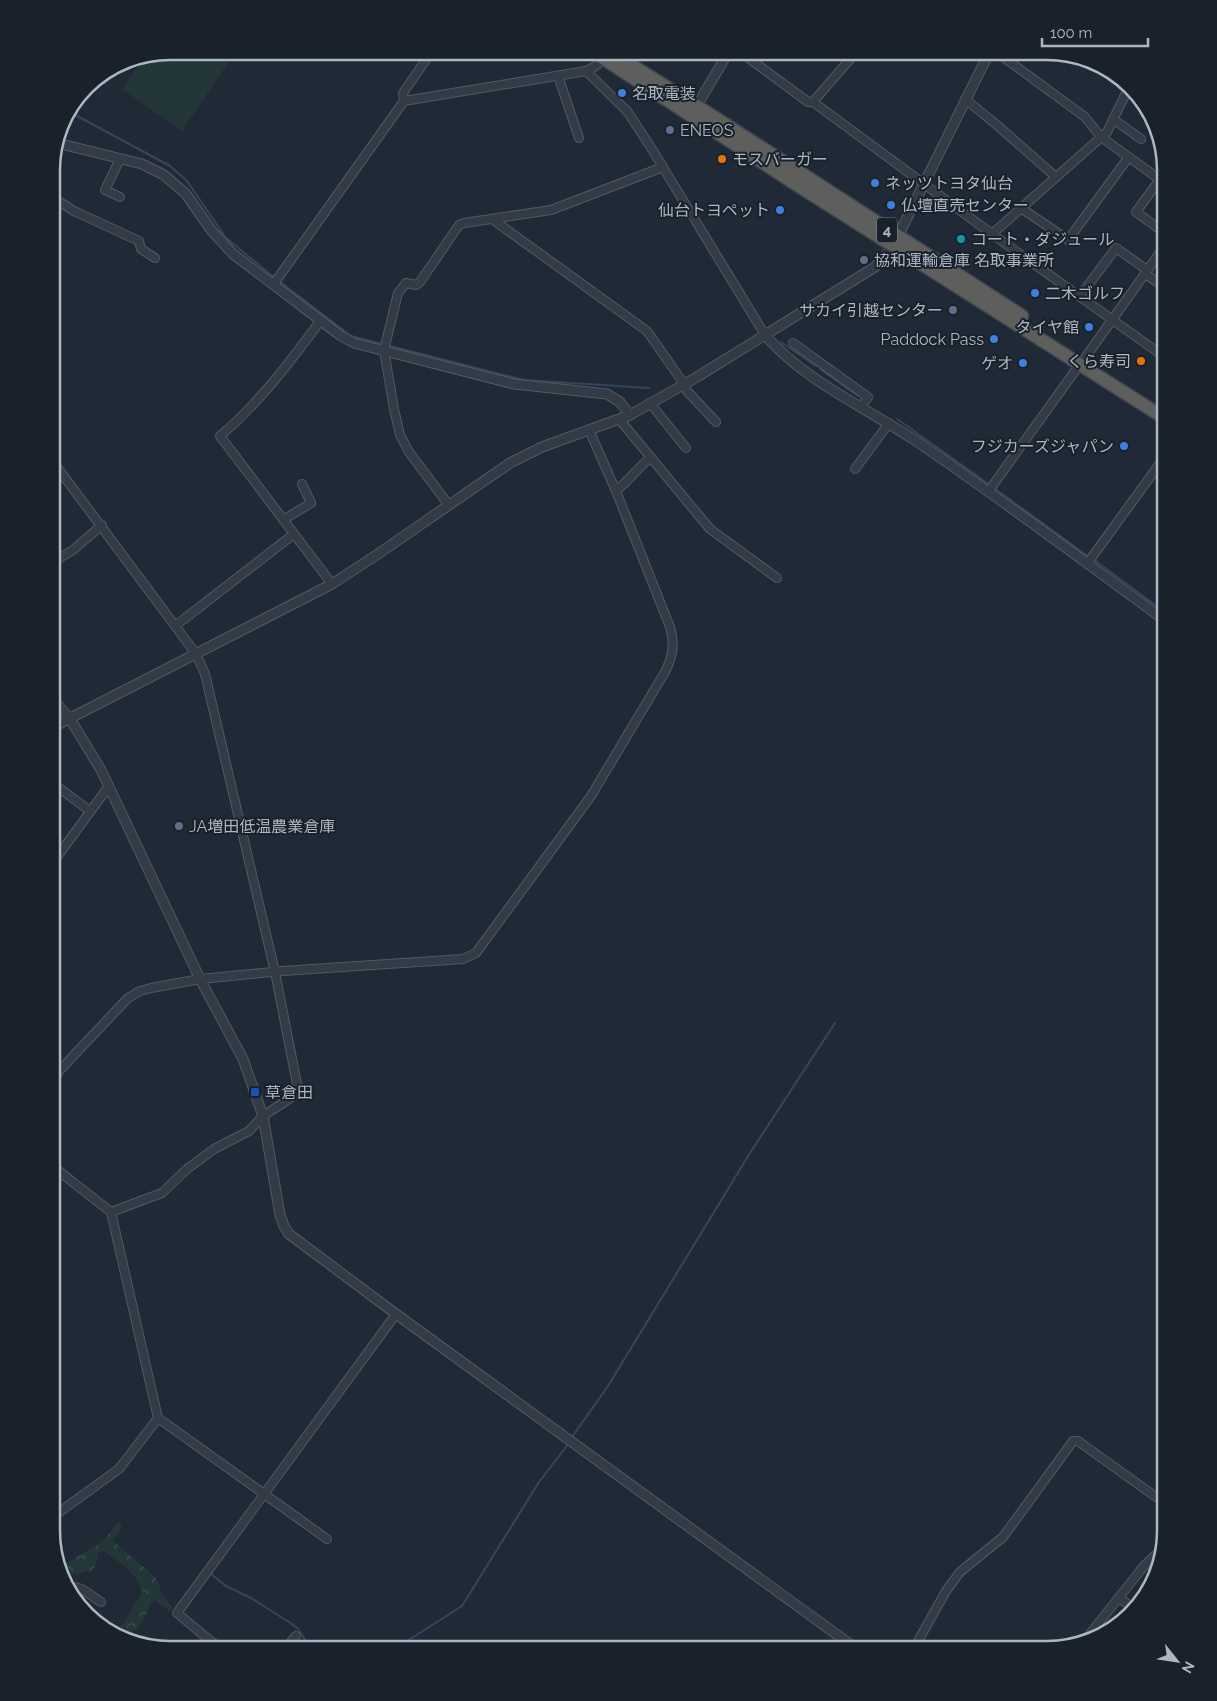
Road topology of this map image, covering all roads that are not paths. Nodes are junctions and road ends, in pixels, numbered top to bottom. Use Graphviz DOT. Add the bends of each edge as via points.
graph roads {
  1 [pos="426,60"];
  2 [pos="604,60"];
  3 [pos="622,60"];
  4 [pos="724,60"];
  5 [pos="750,60"];
  6 [pos="758,60"];
  7 [pos="849,60"];
  8 [pos="986,60"];
  9 [pos="1006,60"];
  10 [pos="755,64"];
  11 [pos="586,71"];
  12 [pos="558,76"];
  13 [pos="1126,93"];
  14 [pos="965,99"];
  15 [pos="404,101"];
  16 [pos="812,102"];
  17 [pos="694,111"];
  18 [pos="1113,119"];
  19 [pos="1101,137"];
  20 [pos="580,138"];
  21 [pos="1141,139"];
  22 [pos="63,145"];
  23 [pos="120,158"];
  24 [pos="1128,158"];
  25 [pos="663,167"];
  26 [pos="1056,177"];
  27 [pos="1157,178"];
  28 [pos="923,184"];
  29 [pos="1157,189"];
  30 [pos="120,197"];
  31 [pos="60,202"];
  32 [pos="1021,208"];
  33 [pos="492,219"];
  34 [pos="1157,227"];
  35 [pos="992,234"];
  36 [pos="895,241"];
  37 [pos="1157,257"];
  38 [pos="155,258"];
  39 [pos="1146,272"];
  40 [pos="1157,281"];
  41 [pos="276,282"];
  42 [pos="1080,296"];
  43 [pos="1112,319"];
  44 [pos="321,320"];
  45 [pos="765,335"];
  46 [pos="792,343"];
  47 [pos="385,346"];
  48 [pos="1157,352"];
  49 [pos="1082,361"];
  50 [pos="684,384"];
  51 [pos="650,403"];
  52 [pos="1157,404"];
  53 [pos="861,407"];
  54 [pos="1157,413"];
  55 [pos="630,415"];
  56 [pos="618,419"];
  57 [pos="716,422"];
  58 [pos="889,423"];
  59 [pos="588,430"];
  60 [pos="686,448"];
  61 [pos="651,457"];
  62 [pos="1157,468"];
  63 [pos="855,469"];
  64 [pos="60,470"];
  65 [pos="302,484"];
  66 [pos="990,489"];
  67 [pos="616,491"];
  68 [pos="448,504"];
  69 [pos="283,520"];
  70 [pos="102,525"];
  71 [pos="294,534"];
  72 [pos="60,558"];
  73 [pos="1090,561"];
  74 [pos="777,578"];
  75 [pos="332,584"];
  76 [pos="1157,614"];
  77 [pos="175,626"];
  78 [pos="196,654"];
  79 [pos="60,707"];
  80 [pos="70,719"];
  81 [pos="60,724"];
  82 [pos="108,786"];
  83 [pos="60,789"];
  84 [pos="90,811"];
  85 [pos="60,853"];
  86 [pos="275,972"];
  87 [pos="200,979"];
  88 [pos="60,1066"];
  89 [pos="262,1116"];
  90 [pos="60,1172"];
  91 [pos="111,1212"];
  92 [pos="396,1314"];
  93 [pos="158,1418"];
  94 [pos="265,1494"];
  95 [pos="1157,1497"];
  96 [pos="60,1512"];
  97 [pos="327,1539"];
  98 [pos="1154,1555"];
  99 [pos="76,1587"];
  100 [pos="1119,1598"];
  101 [pos="101,1602"];
  102 [pos="1128,1605"];
  103 [pos="1092,1631"];
  104 [pos="296,1636"];
  105 [pos="211,1641"];
  106 [pos="292,1641"];
  107 [pos="846,1641"];
  108 [pos="918,1641"];
  1 -- 15 [label="street" via="403,93"];
  2 -- 11 [label="street"];
  3 -- 17 [label="highway, 4"];
  4 -- 17 [label="street"];
  5 -- 10 [label="street"];
  6 -- 10 [label="street"];
  7 -- 16 [label="street"];
  8 -- 14 [label="street"];
  9 -- 19 [label="street" via="1085,118"];
  10 -- 16 [label="street"];
  11 -- 12 [label="street"];
  11 -- 25 [label="street" via="627,111"];
  12 -- 15 [label="street"];
  12 -- 20 [label="street"];
  13 -- 18 [label="street"];
  14 -- 26 [label="street"];
  14 -- 28 [label="street"];
  15 -- 41 [label="street"];
  16 -- 28 [label="street"];
  17 -- 36 [label="highway, 4"];
  18 -- 19 [label="street"];
  18 -- 21 [label="street"];
  19 -- 24 [label="street"];
  19 -- 26 [label="street"];
  22 -- 23 [label="street"];
  23 -- 30 [label="street" via="105,190"];
  23 -- 41 [label="street" via="154,169 175,183 227,249"];
  24 -- 27 [label="street"];
  24 -- 32 [label="street" via="1068,240"];
  25 -- 33 [label="street" via="551,210"];
  25 -- 45 [label="street"];
  26 -- 32 [label="street"];
  28 -- 35 [label="street"];
  28 -- 36 [label="street"];
  29 -- 34 [label="street" via="1136,212"];
  31 -- 38 [label="street" via="139,241 141,249"];
  32 -- 35 [label="street"];
  33 -- 47 [label="street" via="459,226 420,282 403,285 396,298"];
  33 -- 50 [label="street" via="647,331"];
  35 -- 42 [label="street"];
  36 -- 45 [label="street" via="875,267"];
  36 -- 49 [label="highway, 4"];
  37 -- 39 [label="street"];
  39 -- 40 [label="street"];
  39 -- 42 [label="street" via="1116,248"];
  39 -- 43 [label="street"];
  41 -- 44 [label="street"];
  42 -- 43 [label="street"];
  43 -- 48 [label="street"];
  43 -- 49 [label="street"];
  44 -- 47 [label="street" via="348,340"];
  44 -- 69 [label="street" via="275,382 220,436"];
  45 -- 50 [label="street"];
  45 -- 53 [label="street" via="797,366"];
  46 -- 53 [label="street" via="868,396"];
  47 -- 55 [label="street" via="524,386 607,394 620,402"];
  47 -- 68 [label="street" via="400,435 418,466"];
  49 -- 52 [label="highway, 4"];
  49 -- 54 [label="highway, 4"];
  49 -- 66 [label="street"];
  50 -- 51 [label="street"];
  50 -- 57 [label="street"];
  51 -- 55 [label="street"];
  51 -- 60 [label="street"];
  53 -- 58 [label="street"];
  55 -- 56 [label="street"];
  56 -- 59 [label="street"];
  56 -- 61 [label="street"];
  58 -- 63 [label="street"];
  58 -- 66 [label="street"];
  59 -- 67 [label="street"];
  59 -- 68 [label="street" via="524,455"];
  61 -- 67 [label="street"];
  61 -- 74 [label="street" via="710,529"];
  62 -- 73 [label="street"];
  64 -- 70 [label="street"];
  65 -- 69 [label="street" via="311,502"];
  66 -- 73 [label="street"];
  67 -- 86 [label="street" via="670,627 673,649 665,672 591,796 470,957"];
  68 -- 75 [label="street"];
  69 -- 71 [label="street"];
  70 -- 72 [label="street"];
  70 -- 77 [label="street"];
  71 -- 75 [label="street"];
  71 -- 77 [label="street"];
  73 -- 76 [label="street"];
  75 -- 78 [label="street"];
  77 -- 78 [label="street"];
  78 -- 80 [label="street"];
  78 -- 86 [label="street" via="205,674"];
  79 -- 80 [label="street"];
  80 -- 81 [label="street"];
  80 -- 82 [label="street"];
  82 -- 84 [label="street"];
  82 -- 87 [label="street"];
  83 -- 84 [label="street"];
  84 -- 85 [label="street"];
  86 -- 87 [label="street"];
  86 -- 89 [label="street" via="298,1089 295,1095"];
  87 -- 88 [label="street" via="151,988 128,998"];
  87 -- 89 [label="street" via="243,1059"];
  89 -- 91 [label="street" via="250,1131 214,1149 187,1169 162,1194"];
  89 -- 92 [label="street" via="284,1226 296,1240"];
  90 -- 91 [label="street"];
  91 -- 93 [label="street"];
  92 -- 94 [label="street"];
  92 -- 107 [label="street"];
  93 -- 94 [label="street"];
  93 -- 96 [label="street" via="119,1469"];
  94 -- 97 [label="street"];
  94 -- 105 [label="street" via="176,1613"];
  95 -- 108 [label="street" via="1078,1441 1073,1441 1003,1538 960,1572 946,1590"];
  98 -- 100 [label="street"];
  99 -- 101 [label="street"];
  100 -- 102 [label="street"];
  100 -- 103 [label="street"];
  104 -- 106 [label="street"];
}
